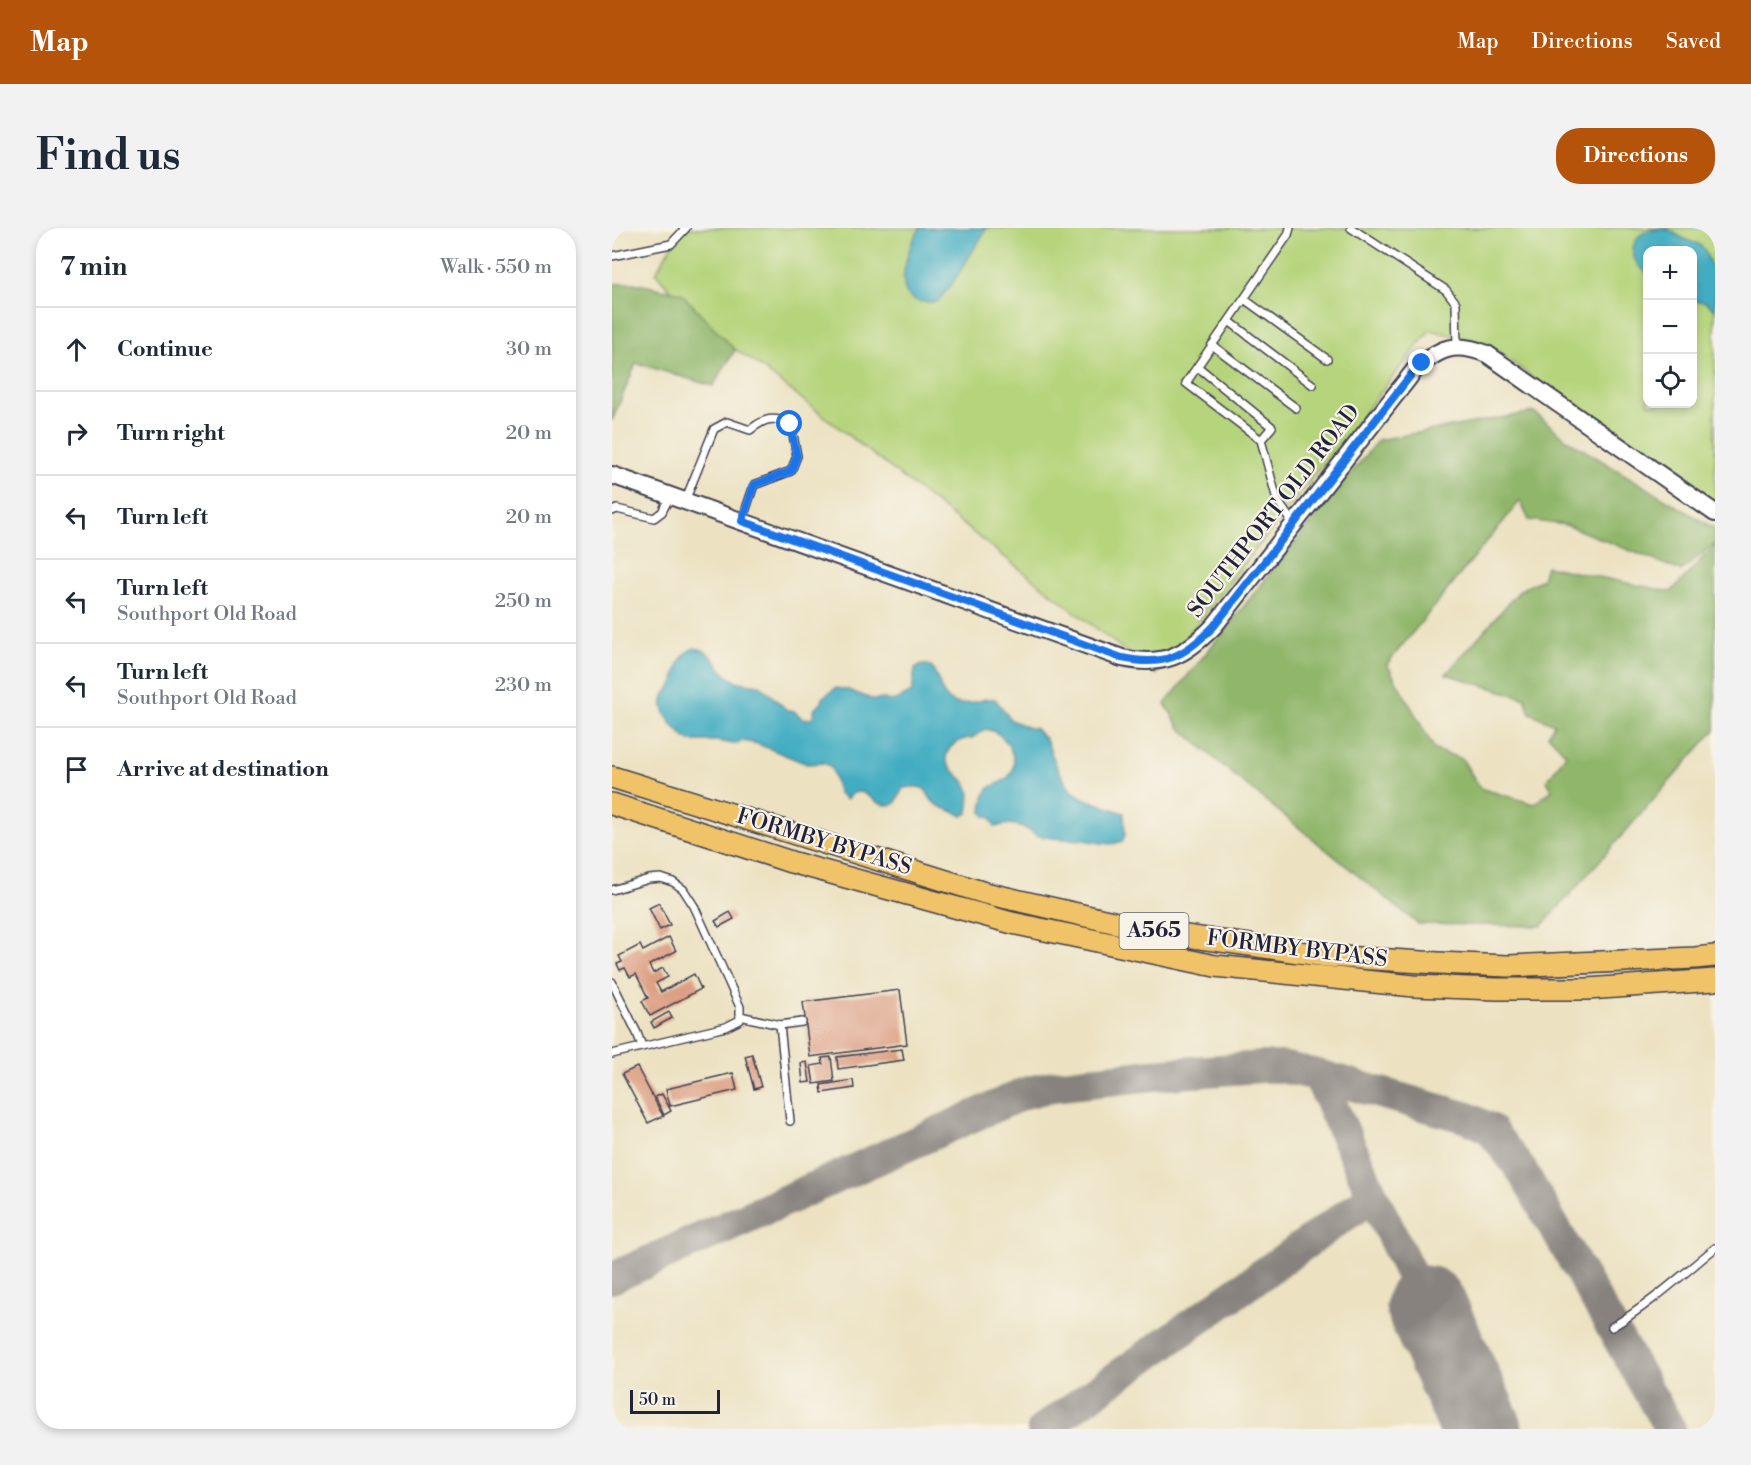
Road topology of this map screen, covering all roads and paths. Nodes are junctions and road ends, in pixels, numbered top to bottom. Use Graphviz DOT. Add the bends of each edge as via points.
graph roads {
  1 [pos="686,228"];
  2 [pos="1290,228"];
  3 [pos="1352,228"];
  4 [pos="612,256"];
  5 [pos="1244,299"];
  6 [pos="1229,321"];
  7 [pos="1212,345"];
  8 [pos="1457,346"];
  9 [pos="1327,359"];
  10 [pos="1198,367"];
  11 [pos="1313,386"];
  12 [pos="1296,408"];
  13 [pos="1261,440"];
  14 [pos="612,475"];
  15 [pos="678,498"];
  16 [pos="612,511"];
  17 [pos="1715,513"];
  18 [pos="742,521"];
  19 [pos="1293,523"];
  20 [pos="612,777"];
  21 [pos="612,804"];
  22 [pos="612,890"];
  23 [pos="1715,956"];
  24 [pos="1715,980"];
  25 [pos="612,982"];
  26 [pos="740,1016"];
  27 [pos="802,1022"];
  28 [pos="780,1025"];
  29 [pos="642,1046"];
  30 [pos="612,1054"];
  31 [pos="790,1121"];
  32 [pos="1715,1248"];
  33 [pos="1612,1327"];
  1 -- 4 [label="lane" via="671,244"];
  2 -- 5 [label="lane"];
  3 -- 8 [label="lane" via="1446,290 1456,303"];
  5 -- 6 [label="lane"];
  5 -- 9 [label="lane"];
  6 -- 7 [label="lane"];
  6 -- 11 [label="lane"];
  7 -- 10 [label="lane"];
  7 -- 12 [label="lane"];
  8 -- 17 [label="street" via="1487,354"];
  8 -- 19 [label="street, SOUTHPORT OLD ROAD" via="1431,356 1414,371"];
  10 -- 13 [label="lane" via="1272,427"];
  10 -- 13 [label="lane" via="1186,383"];
  13 -- 19 [label="lane" via="1277,500"];
  14 -- 15 [label="street, SOUTHPORT OLD ROAD"];
  15 -- 16 [label="lane" via="654,518"];
  15 -- 18 [label="street, SOUTHPORT OLD ROAD"];
  15 -- 18 [label="lane" via="714,429 727,422 750,430 762,420 779,419 790,424 797,456 791,471 754,485"];
  18 -- 19 [label="street, SOUTHPORT OLD ROAD" via="1122,658 1146,662 1180,654 1202,638"];
  20 -- 23 [label="highway, FORMBY BYPASS / A565" via="986,892 1157,932 1327,956 1438,963 1508,966"];
  21 -- 24 [label="highway, FORMBY BYPASS / A565" via="791,862 1012,923 1215,966 1414,986 1497,989 1587,989"];
  22 -- 26 [label="lane" via="661,878 683,889 740,1007"];
  25 -- 29 [label="lane"];
  26 -- 28 [label="lane"];
  26 -- 29 [label="lane" via="740,1020 726,1027"];
  27 -- 28 [label="lane"];
  28 -- 31 [label="lane"];
  29 -- 30 [label="lane"];
  32 -- 33 [label="lane"];
}
